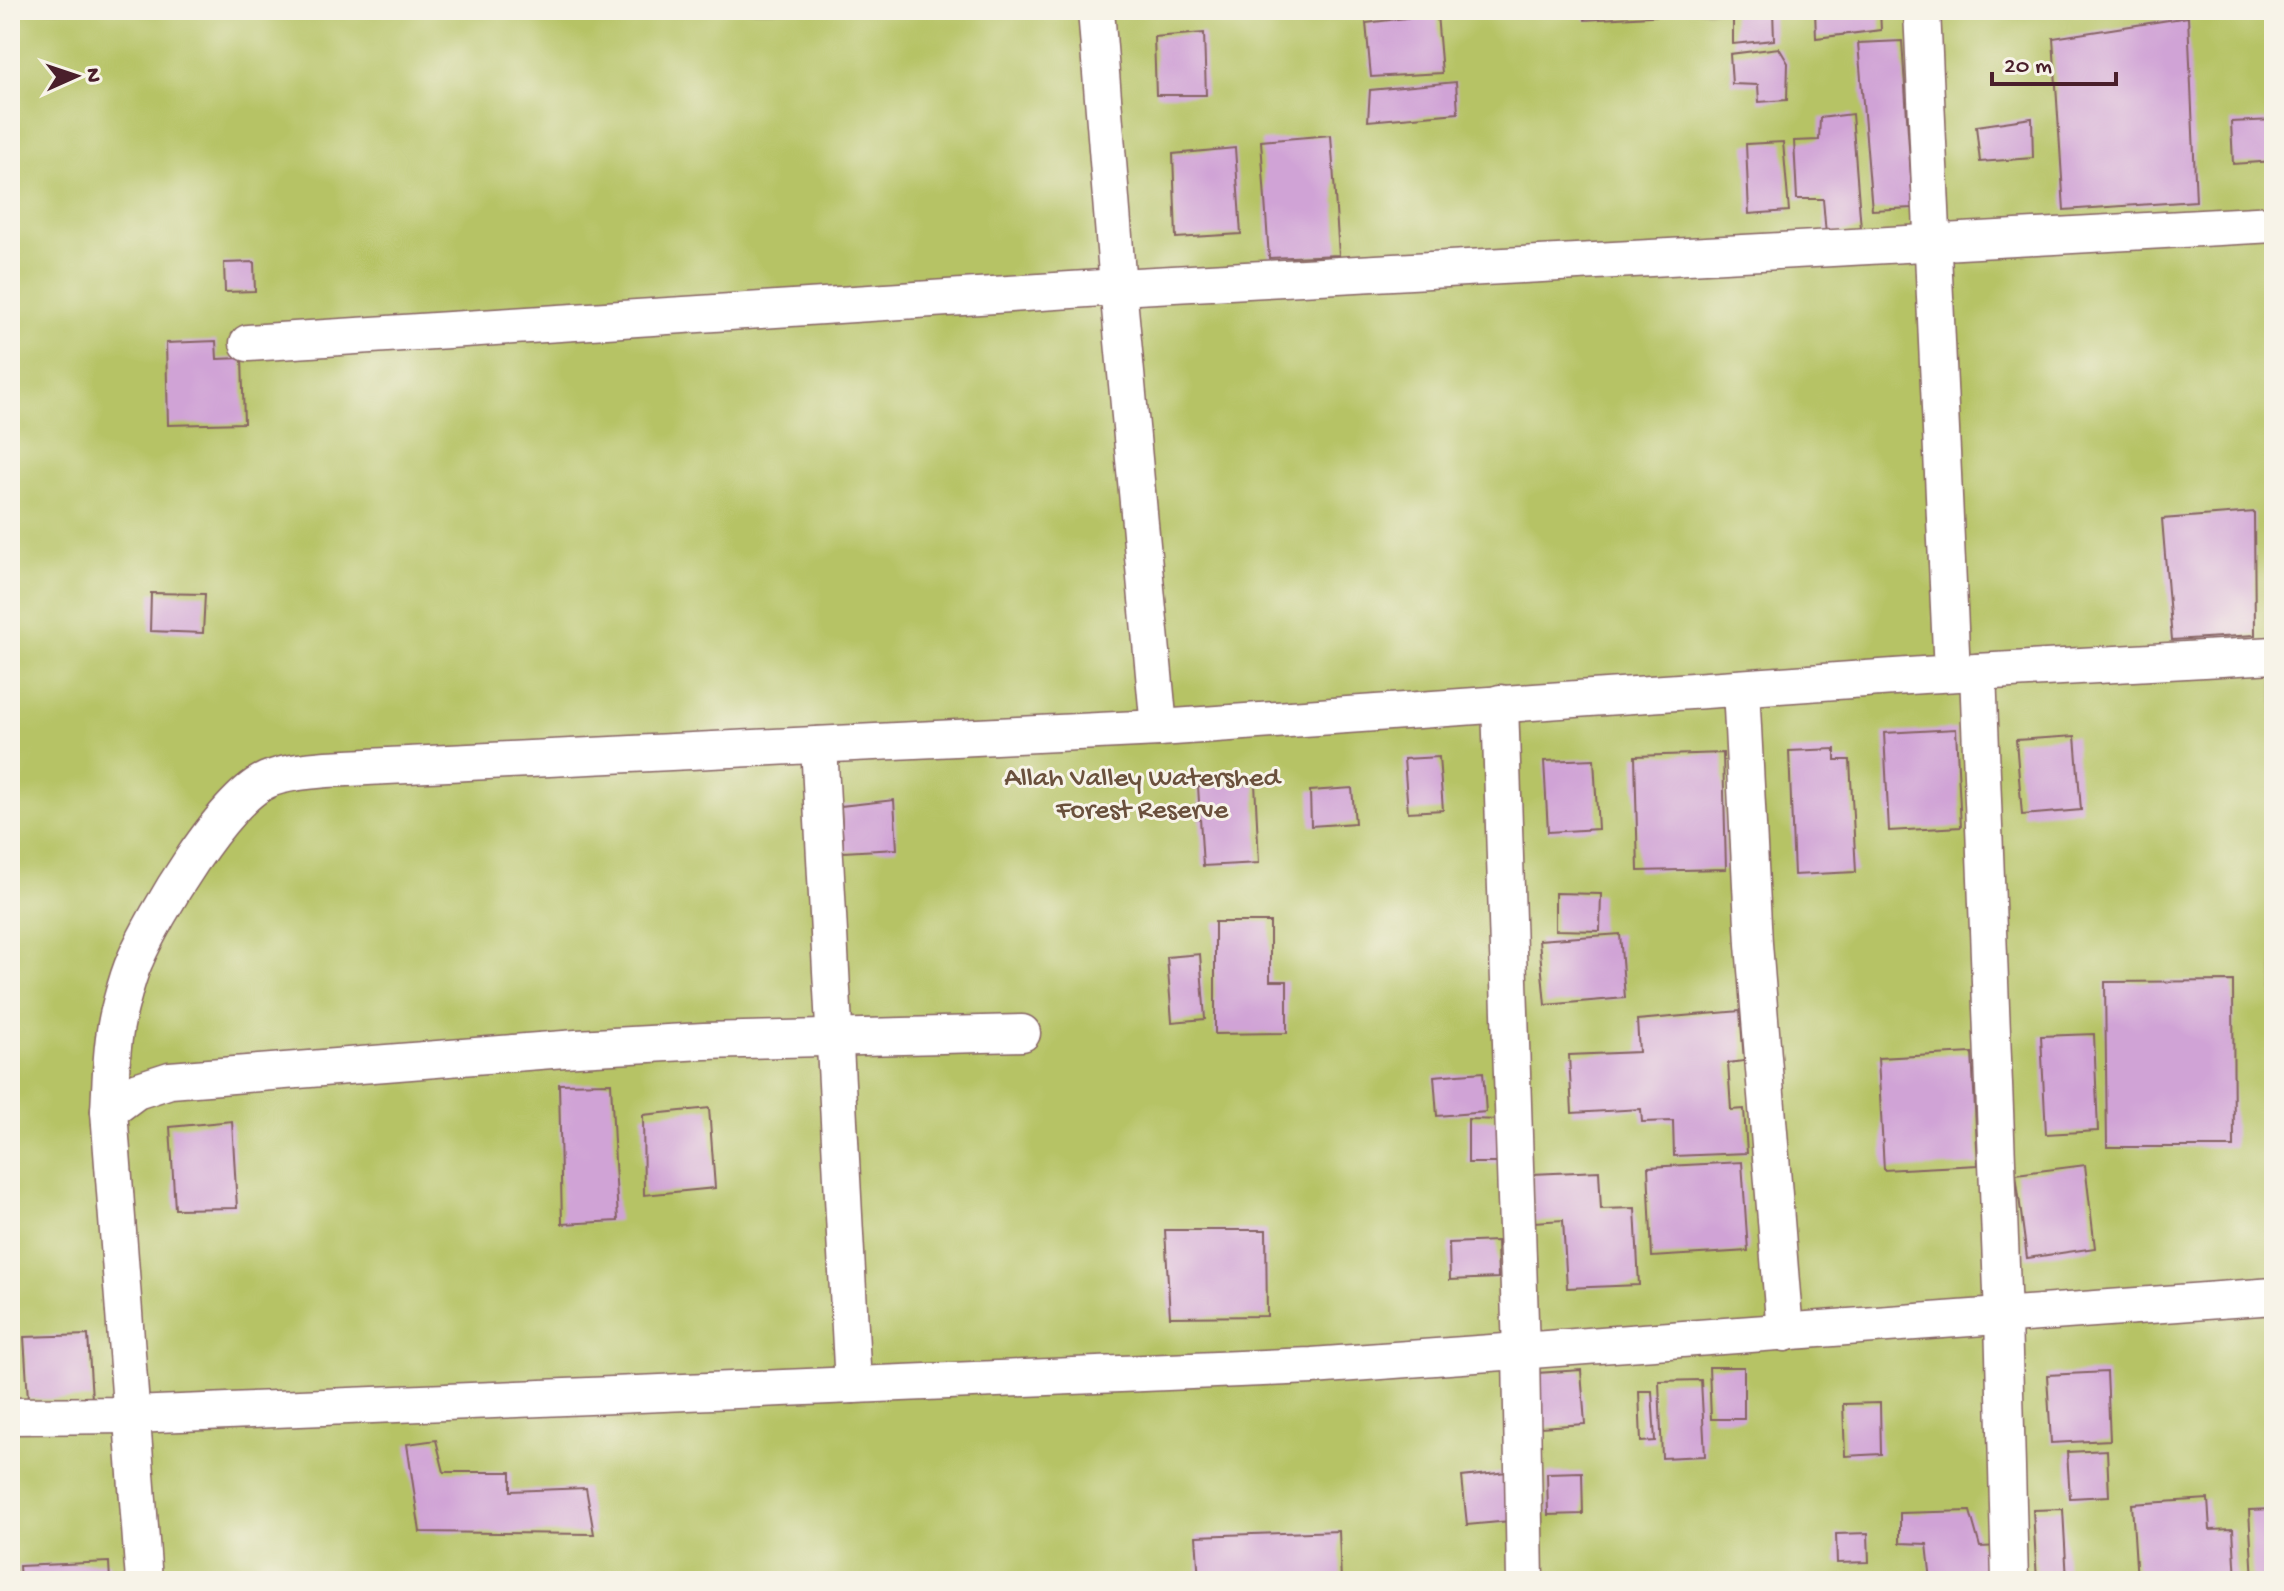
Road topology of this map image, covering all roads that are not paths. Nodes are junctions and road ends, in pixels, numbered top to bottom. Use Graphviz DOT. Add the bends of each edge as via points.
graph roads {
  1 [pos="1096,10"];
  2 [pos="1922,10"];
  3 [pos="2274,224"];
  4 [pos="1118,287"];
  5 [pos="248,343"];
  6 [pos="2274,655"];
  7 [pos="1965,672"];
  8 [pos="1741,688"];
  9 [pos="1500,703"];
  10 [pos="1159,728"];
  11 [pos="819,745"];
  12 [pos="1022,1033"];
  13 [pos="833,1038"];
  14 [pos="109,1111"];
  15 [pos="2274,1296"];
  16 [pos="2003,1317"];
  17 [pos="1785,1333"];
  18 [pos="1521,1352"];
  19 [pos="853,1385"];
  20 [pos="132,1415"];
  21 [pos="10,1416"];
  22 [pos="144,1581"];
  23 [pos="1525,1581"];
  24 [pos="2010,1581"];
  1 -- 4 [label="street"];
  2 -- 7 [label="street"];
  3 -- 4 [label="street"];
  4 -- 5 [label="street"];
  4 -- 10 [label="street"];
  6 -- 7 [label="street"];
  7 -- 8 [label="street"];
  7 -- 16 [label="street"];
  8 -- 9 [label="street"];
  8 -- 17 [label="street" via="1754,944"];
  9 -- 10 [label="street"];
  9 -- 18 [label="street"];
  10 -- 11 [label="street"];
  11 -- 13 [label="street"];
  11 -- 14 [label="street" via="327,769 265,781 246,794 208,837 134,962 119,1011"];
  12 -- 13 [label="street"];
  13 -- 14 [label="street" via="577,1048 170,1080 136,1091"];
  13 -- 19 [label="street"];
  14 -- 20 [label="street"];
  15 -- 16 [label="street"];
  16 -- 17 [label="street"];
  16 -- 24 [label="street"];
  17 -- 18 [label="street"];
  18 -- 19 [label="street"];
  18 -- 23 [label="street"];
  19 -- 20 [label="street"];
  20 -- 21 [label="street"];
  20 -- 22 [label="street"];
}
